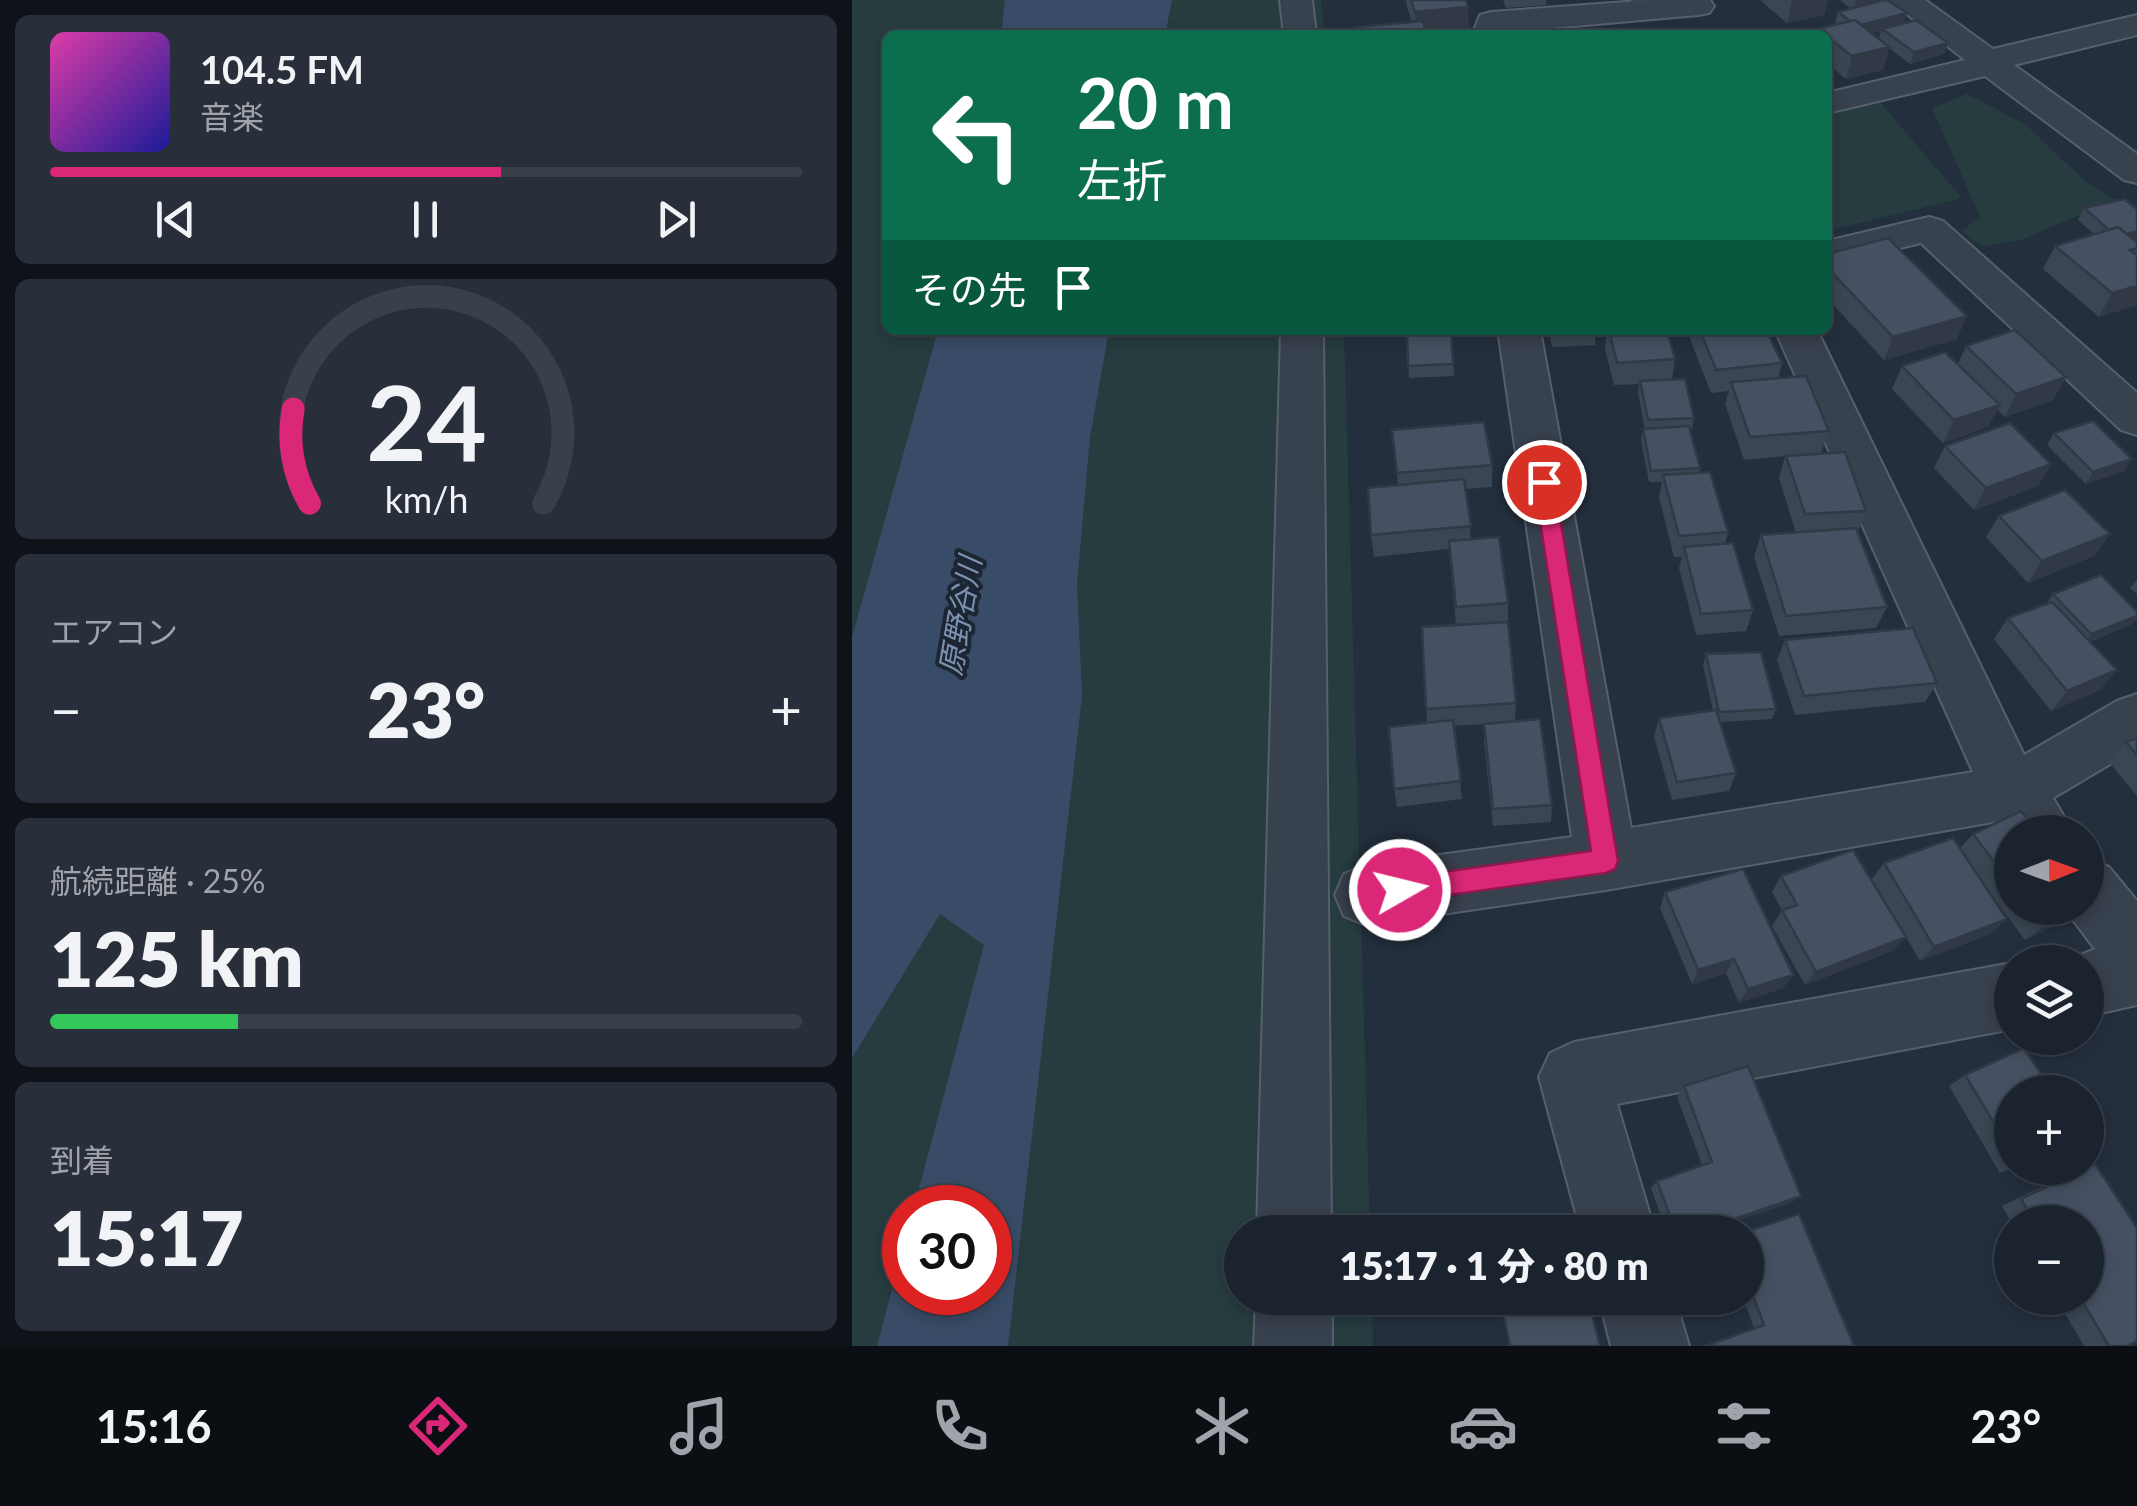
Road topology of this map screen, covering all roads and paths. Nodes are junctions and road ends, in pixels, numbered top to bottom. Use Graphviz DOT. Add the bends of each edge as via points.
graph roads {
  1 [pos="1296,0"];
  2 [pos="1905,0"];
  3 [pos="1700,14"];
  4 [pos="2136,26"];
  5 [pos="1299,30"];
  6 [pos="1489,30"];
  7 [pos="1989,63"];
  8 [pos="1832,102"];
  9 [pos="2136,172"];
  10 [pos="1832,252"];
  11 [pos="1302,335"];
  12 [pos="1520,335"];
  13 [pos="1798,335"];
  14 [pos="2136,419"];
  15 [pos="2136,718"];
  16 [pos="2027,812"];
  17 [pos="1606,861"];
  18 [pos="1366,895"];
  19 [pos="2104,910"];
  20 [pos="2136,952"];
  21 [pos="2136,974"];
  22 [pos="2104,979"];
  23 [pos="1994,999"];
  24 [pos="1294,1215"];
  25 [pos="1613,1215"];
  26 [pos="1294,1315"];
  27 [pos="1641,1315"];
  28 [pos="1294,1346"];
  29 [pos="1650,1346"];
  1 -- 5 [label="street"];
  2 -- 7 [label="street"];
  3 -- 6 [label="street" via="1491,22"];
  4 -- 7 [label="street"];
  7 -- 8 [label="street"];
  7 -- 9 [label="street"];
  10 -- 14 [label="street" via="1929,229"];
  11 -- 24 [label="street"];
  12 -- 17 [label="street"];
  13 -- 16 [label="street"];
  15 -- 16 [label="street"];
  16 -- 17 [label="street"];
  17 -- 18 [label="street"];
  19 -- 20 [label="street"];
  21 -- 22 [label="street"];
  23 -- 25 [label="street" via="1574,1077"];
  26 -- 28 [label="street"];
  27 -- 29 [label="street"];
}
